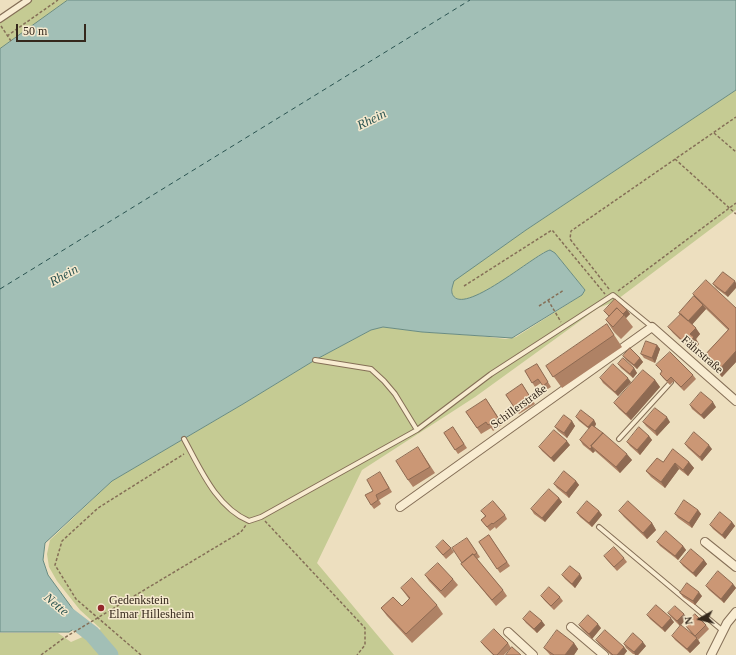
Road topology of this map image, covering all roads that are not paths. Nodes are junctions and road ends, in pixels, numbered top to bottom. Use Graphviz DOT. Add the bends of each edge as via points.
graph roads {
  1 [pos="28,0"];
  2 [pos="0,19"];
  3 [pos="652,327"];
  4 [pos="315,360"];
  5 [pos="675,378"];
  6 [pos="736,401"];
  7 [pos="417,430"];
  8 [pos="184,439"];
  9 [pos="619,439"];
  10 [pos="400,507"];
  11 [pos="599,527"];
  12 [pos="705,542"];
  13 [pos="736,567"];
  14 [pos="736,612"];
  15 [pos="571,626"];
  16 [pos="723,631"];
  17 [pos="508,632"];
  18 [pos="533,655"];
  19 [pos="604,655"];
  20 [pos="711,655"];
  1 -- 2 [label="street"];
  3 -- 6 [label="street, Fährstraße" via="688,364"];
  3 -- 7 [label="lane" via="613,295 491,374"];
  3 -- 10 [label="street, Schillerstraße"];
  4 -- 7 [label="lane" via="370,369 395,394"];
  5 -- 9 [label="lane"];
  7 -- 8 [label="lane" via="249,521 238,516 218,496"];
  11 -- 16 [label="lane"];
  12 -- 13 [label="street"];
  14 -- 16 [label="street"];
  15 -- 19 [label="street"];
  16 -- 20 [label="street"];
  17 -- 18 [label="street"];
}
